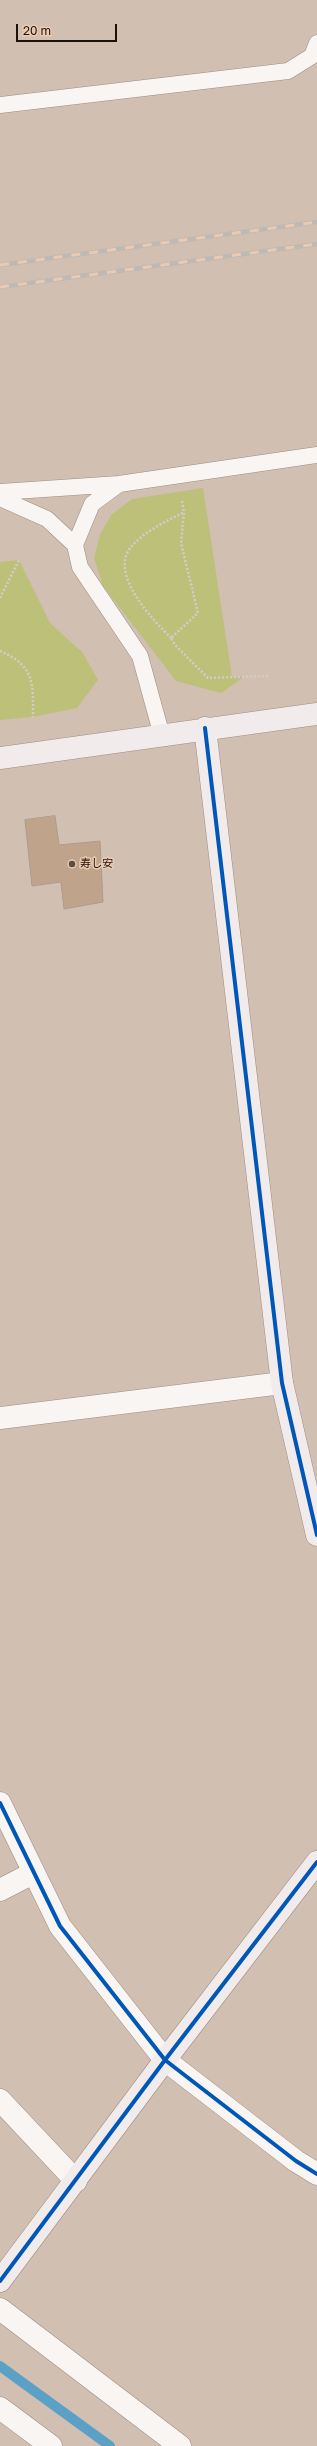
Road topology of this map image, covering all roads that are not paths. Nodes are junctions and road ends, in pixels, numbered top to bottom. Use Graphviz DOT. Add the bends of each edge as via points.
graph roads {
  1 [pos="317,43"];
  2 [pos="0,105"];
  3 [pos="317,455"];
  4 [pos="119,484"];
  5 [pos="0,492"];
  6 [pos="0,498"];
  7 [pos="75,545"];
  8 [pos="317,714"];
  9 [pos="205,728"];
  10 [pos="162,736"];
  11 [pos="0,758"];
  12 [pos="282,1383"];
  13 [pos="0,1418"];
  14 [pos="317,1535"];
  15 [pos="0,1803"];
  16 [pos="317,1862"];
  17 [pos="33,1874"];
  18 [pos="0,1890"];
  19 [pos="165,2060"];
  20 [pos="0,2100"];
  21 [pos="317,2174"];
  22 [pos="76,2181"];
  23 [pos="0,2281"];
  24 [pos="0,2309"];
  25 [pos="0,2408"];
  26 [pos="52,2446"];
  27 [pos="180,2446"];
  1 -- 2 [label="lane" via="312,56 288,71"];
  3 -- 4 [label="lane"];
  4 -- 5 [label="lane"];
  4 -- 7 [label="lane" via="92,504"];
  6 -- 7 [label="lane" via="47,519"];
  7 -- 10 [label="lane" via="80,567 140,656"];
  8 -- 9 [label="street"];
  9 -- 10 [label="street"];
  9 -- 12 [label="street"];
  10 -- 11 [label="street"];
  12 -- 13 [label="street"];
  12 -- 14 [label="street"];
  15 -- 17 [label="street"];
  16 -- 19 [label="street"];
  17 -- 18 [label="street"];
  17 -- 19 [label="street" via="60,1926"];
  19 -- 21 [label="street" via="296,2161"];
  19 -- 22 [label="street"];
  20 -- 22 [label="street"];
  22 -- 23 [label="street"];
  24 -- 27 [label="street"];
  25 -- 26 [label="street"];
}
